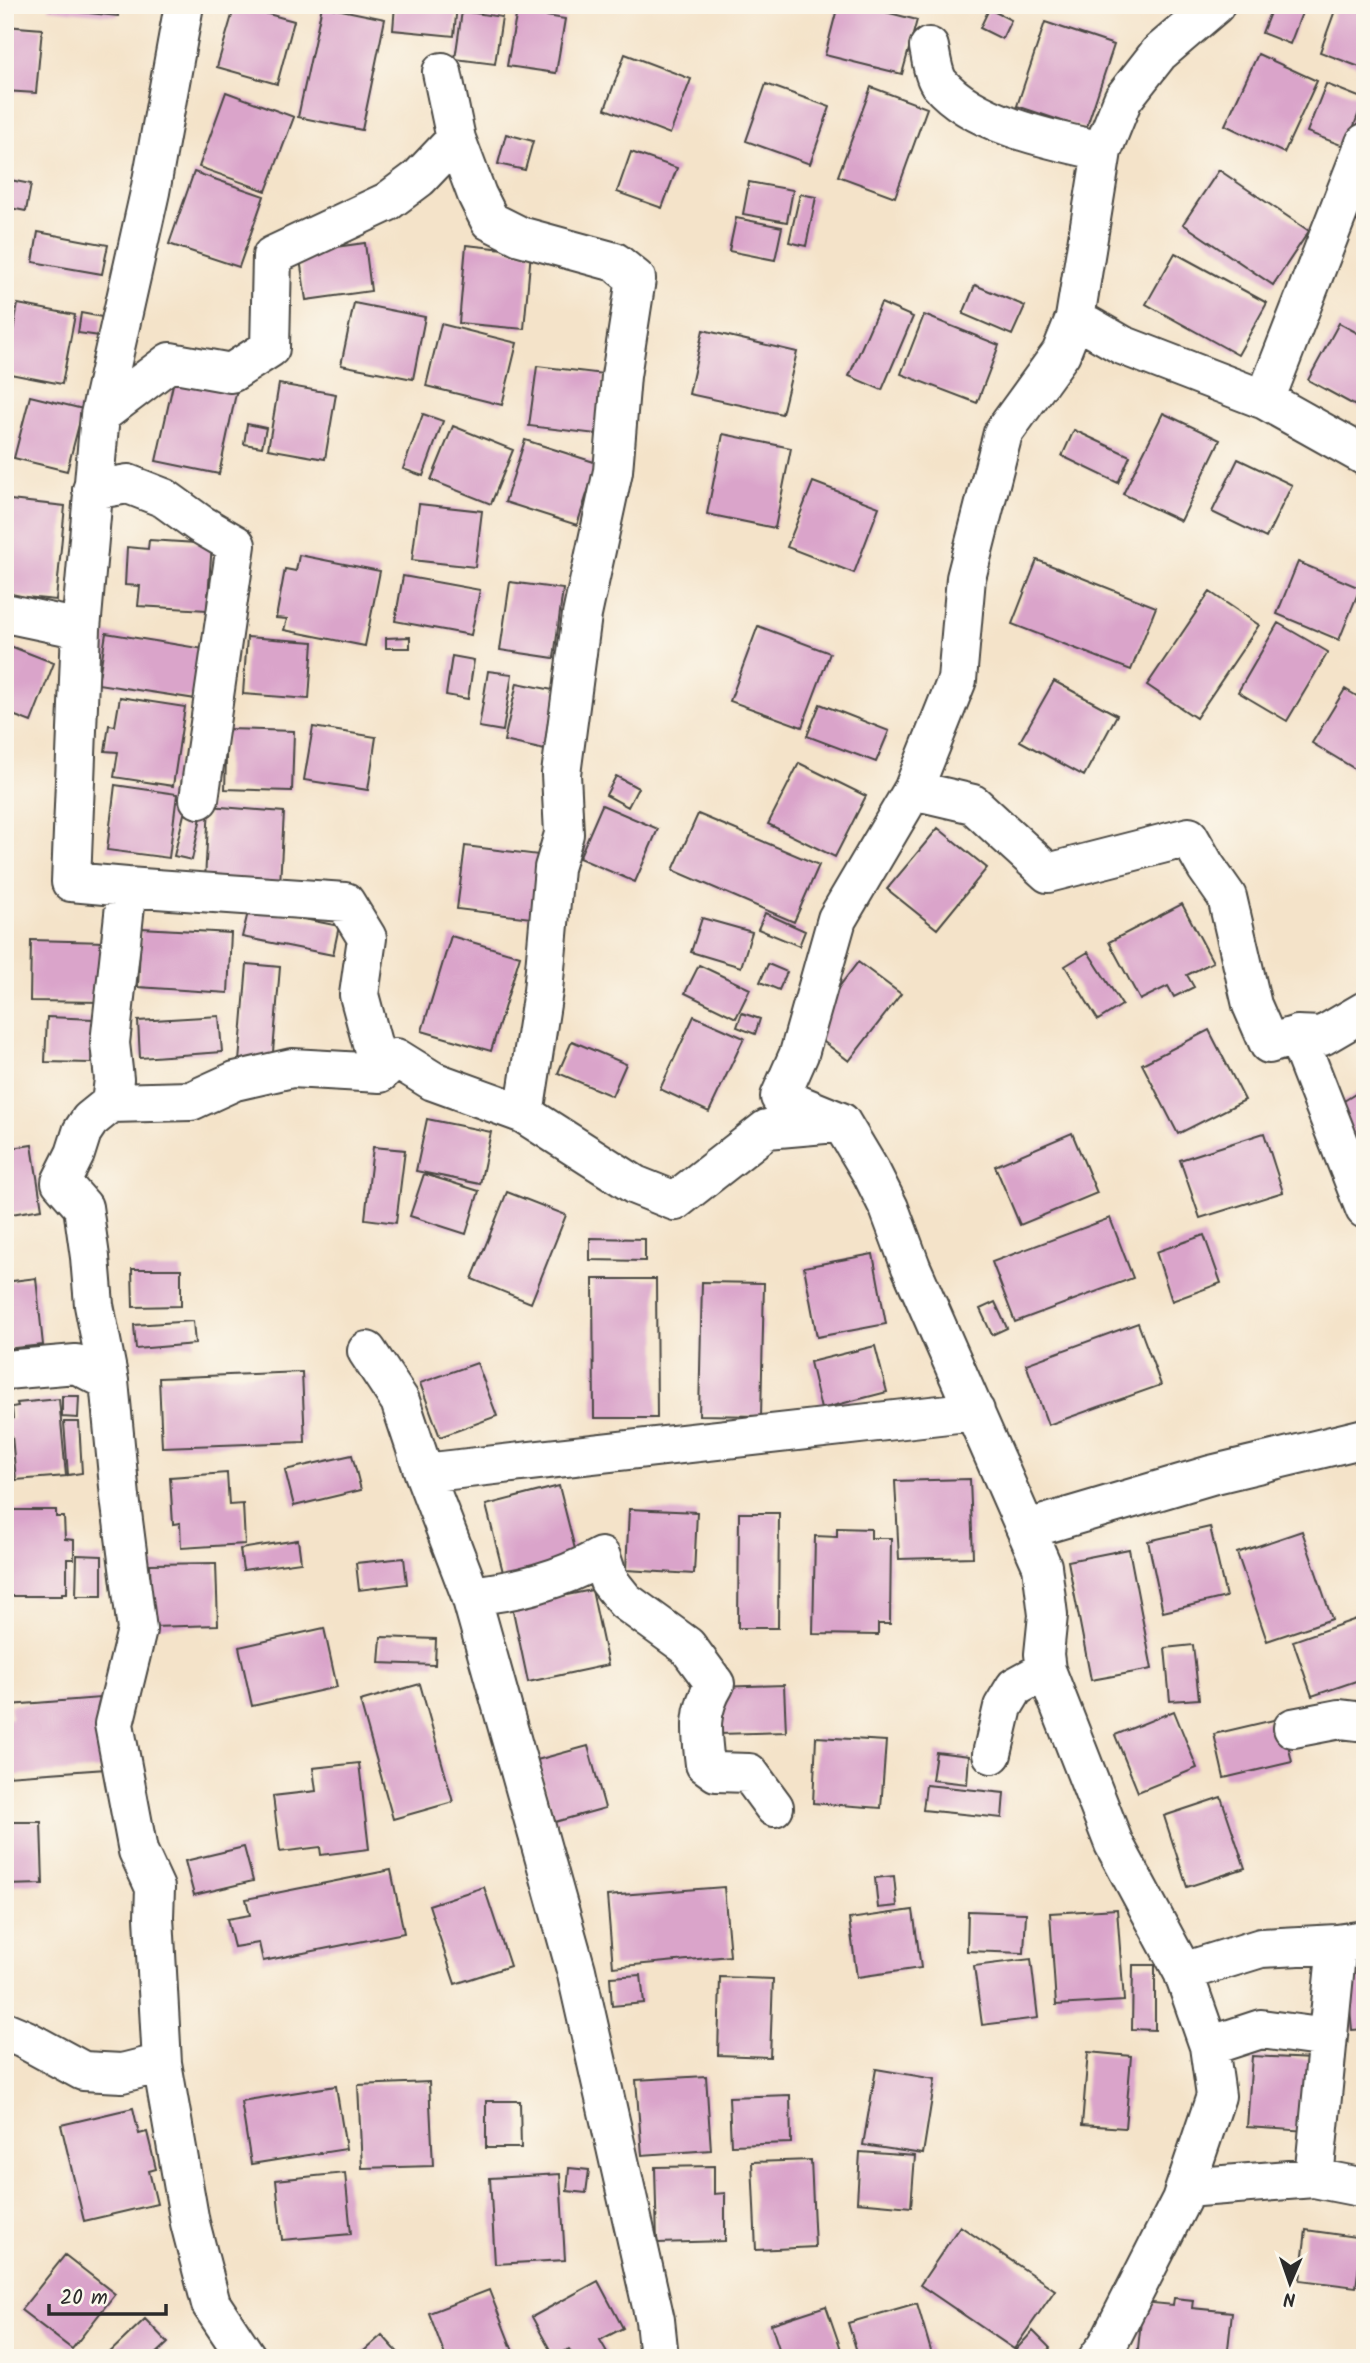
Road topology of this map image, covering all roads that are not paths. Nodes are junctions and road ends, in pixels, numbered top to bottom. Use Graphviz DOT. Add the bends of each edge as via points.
graph roads {
  1 [pos="184,5"];
  2 [pos="1215,5"];
  3 [pos="929,47"];
  4 [pos="442,72"];
  5 [pos="456,139"];
  6 [pos="1365,143"];
  7 [pos="1102,151"];
  8 [pos="1076,318"];
  9 [pos="1265,400"];
  10 [pos="100,415"];
  11 [pos="1365,456"];
  12 [pos="92,490"];
  13 [pos="5,613"];
  14 [pos="81,629"];
  15 [pos="913,790"];
  16 [pos="199,799"];
  17 [pos="127,887"];
  18 [pos="1365,1012"];
  19 [pos="1297,1035"];
  20 [pos="380,1073"];
  21 [pos="111,1103"];
  22 [pos="524,1114"];
  23 [pos="841,1122"];
  24 [pos="1362,1195"];
  25 [pos="367,1351"];
  26 [pos="5,1370"];
  27 [pos="109,1381"];
  28 [pos="975,1411"];
  29 [pos="1365,1438"];
  30 [pos="424,1473"];
  31 [pos="1028,1530"];
  32 [pos="471,1596"];
  33 [pos="1046,1670"];
  34 [pos="1365,1722"];
  35 [pos="1293,1728"];
  36 [pos="992,1754"];
  37 [pos="774,1807"];
  38 [pos="1351,1942"];
  39 [pos="1182,1972"];
  40 [pos="5,2031"];
  41 [pos="1327,2038"];
  42 [pos="1209,2046"];
  43 [pos="162,2063"];
  44 [pos="1314,2178"];
  45 [pos="1185,2188"];
  46 [pos="1365,2188"];
  47 [pos="247,2358"];
  48 [pos="659,2358"];
  49 [pos="1098,2358"];
  1 -- 10 [label="street" via="150,192"];
  2 -- 7 [label="street" via="1159,53 1123,99"];
  3 -- 7 [label="street" via="937,81 965,107 1044,139"];
  4 -- 5 [label="street"];
  5 -- 10 [label="street" via="419,178 387,202 272,256 270,348 231,373 170,362"];
  5 -- 22 [label="street" via="490,221 520,236 615,262 636,279 613,471 582,615 561,774 564,834 554,868 543,991"];
  6 -- 9 [label="street"];
  7 -- 8 [label="street"];
  8 -- 9 [label="street" via="1122,345"];
  8 -- 15 [label="street" via="1061,353 1003,433 966,578 957,680"];
  9 -- 11 [label="street"];
  10 -- 12 [label="street"];
  12 -- 14 [label="street"];
  12 -- 16 [label="street" via="128,484 164,498 236,545"];
  13 -- 14 [label="street"];
  14 -- 17 [label="street" via="71,882"];
  15 -- 19 [label="street" via="973,804 1048,873 1189,837 1227,897 1252,1005 1269,1044"];
  15 -- 23 [label="street" via="836,919 799,1054 780,1097"];
  17 -- 20 [label="street" via="345,902 367,938 359,995"];
  17 -- 21 [label="street" via="110,1043"];
  18 -- 19 [label="street" via="1322,1036"];
  19 -- 24 [label="street"];
  20 -- 21 [label="street" via="292,1068 235,1082 191,1101"];
  20 -- 22 [label="street" via="396,1058 433,1081"];
  21 -- 27 [label="street" via="82,1132 61,1182 83,1207 94,1305"];
  22 -- 23 [label="street" via="635,1185 675,1201 767,1129"];
  23 -- 28 [label="street" via="889,1208"];
  25 -- 30 [label="street" via="400,1401"];
  26 -- 27 [label="street" via="76,1364"];
  27 -- 43 [label="street" via="137,1630 114,1724 138,1851 155,1888"];
  28 -- 30 [label="street"];
  28 -- 31 [label="street"];
  29 -- 31 [label="street" via="1211,1475"];
  30 -- 32 [label="street"];
  31 -- 33 [label="street" via="1042,1566 1048,1615"];
  32 -- 37 [label="street" via="526,1587 572,1573 601,1558 609,1581 625,1601 687,1646 715,1684 704,1703 705,1764 716,1772 749,1773"];
  32 -- 48 [label="street" via="576,1970 655,2320"];
  33 -- 36 [label="street" via="1015,1687 1003,1707"];
  33 -- 39 [label="street" via="1114,1844"];
  34 -- 35 [label="street" via="1340,1719"];
  38 -- 39 [label="street" via="1261,1948"];
  38 -- 41 [label="street"];
  39 -- 42 [label="street"];
  40 -- 43 [label="street" via="83,2071 122,2073"];
  41 -- 42 [label="street" via="1261,2029"];
  41 -- 44 [label="street"];
  42 -- 45 [label="street" via="1216,2095"];
  43 -- 47 [label="street" via="190,2223 211,2304"];
  44 -- 45 [label="street"];
  44 -- 46 [label="street"];
  45 -- 49 [label="street"];
}
